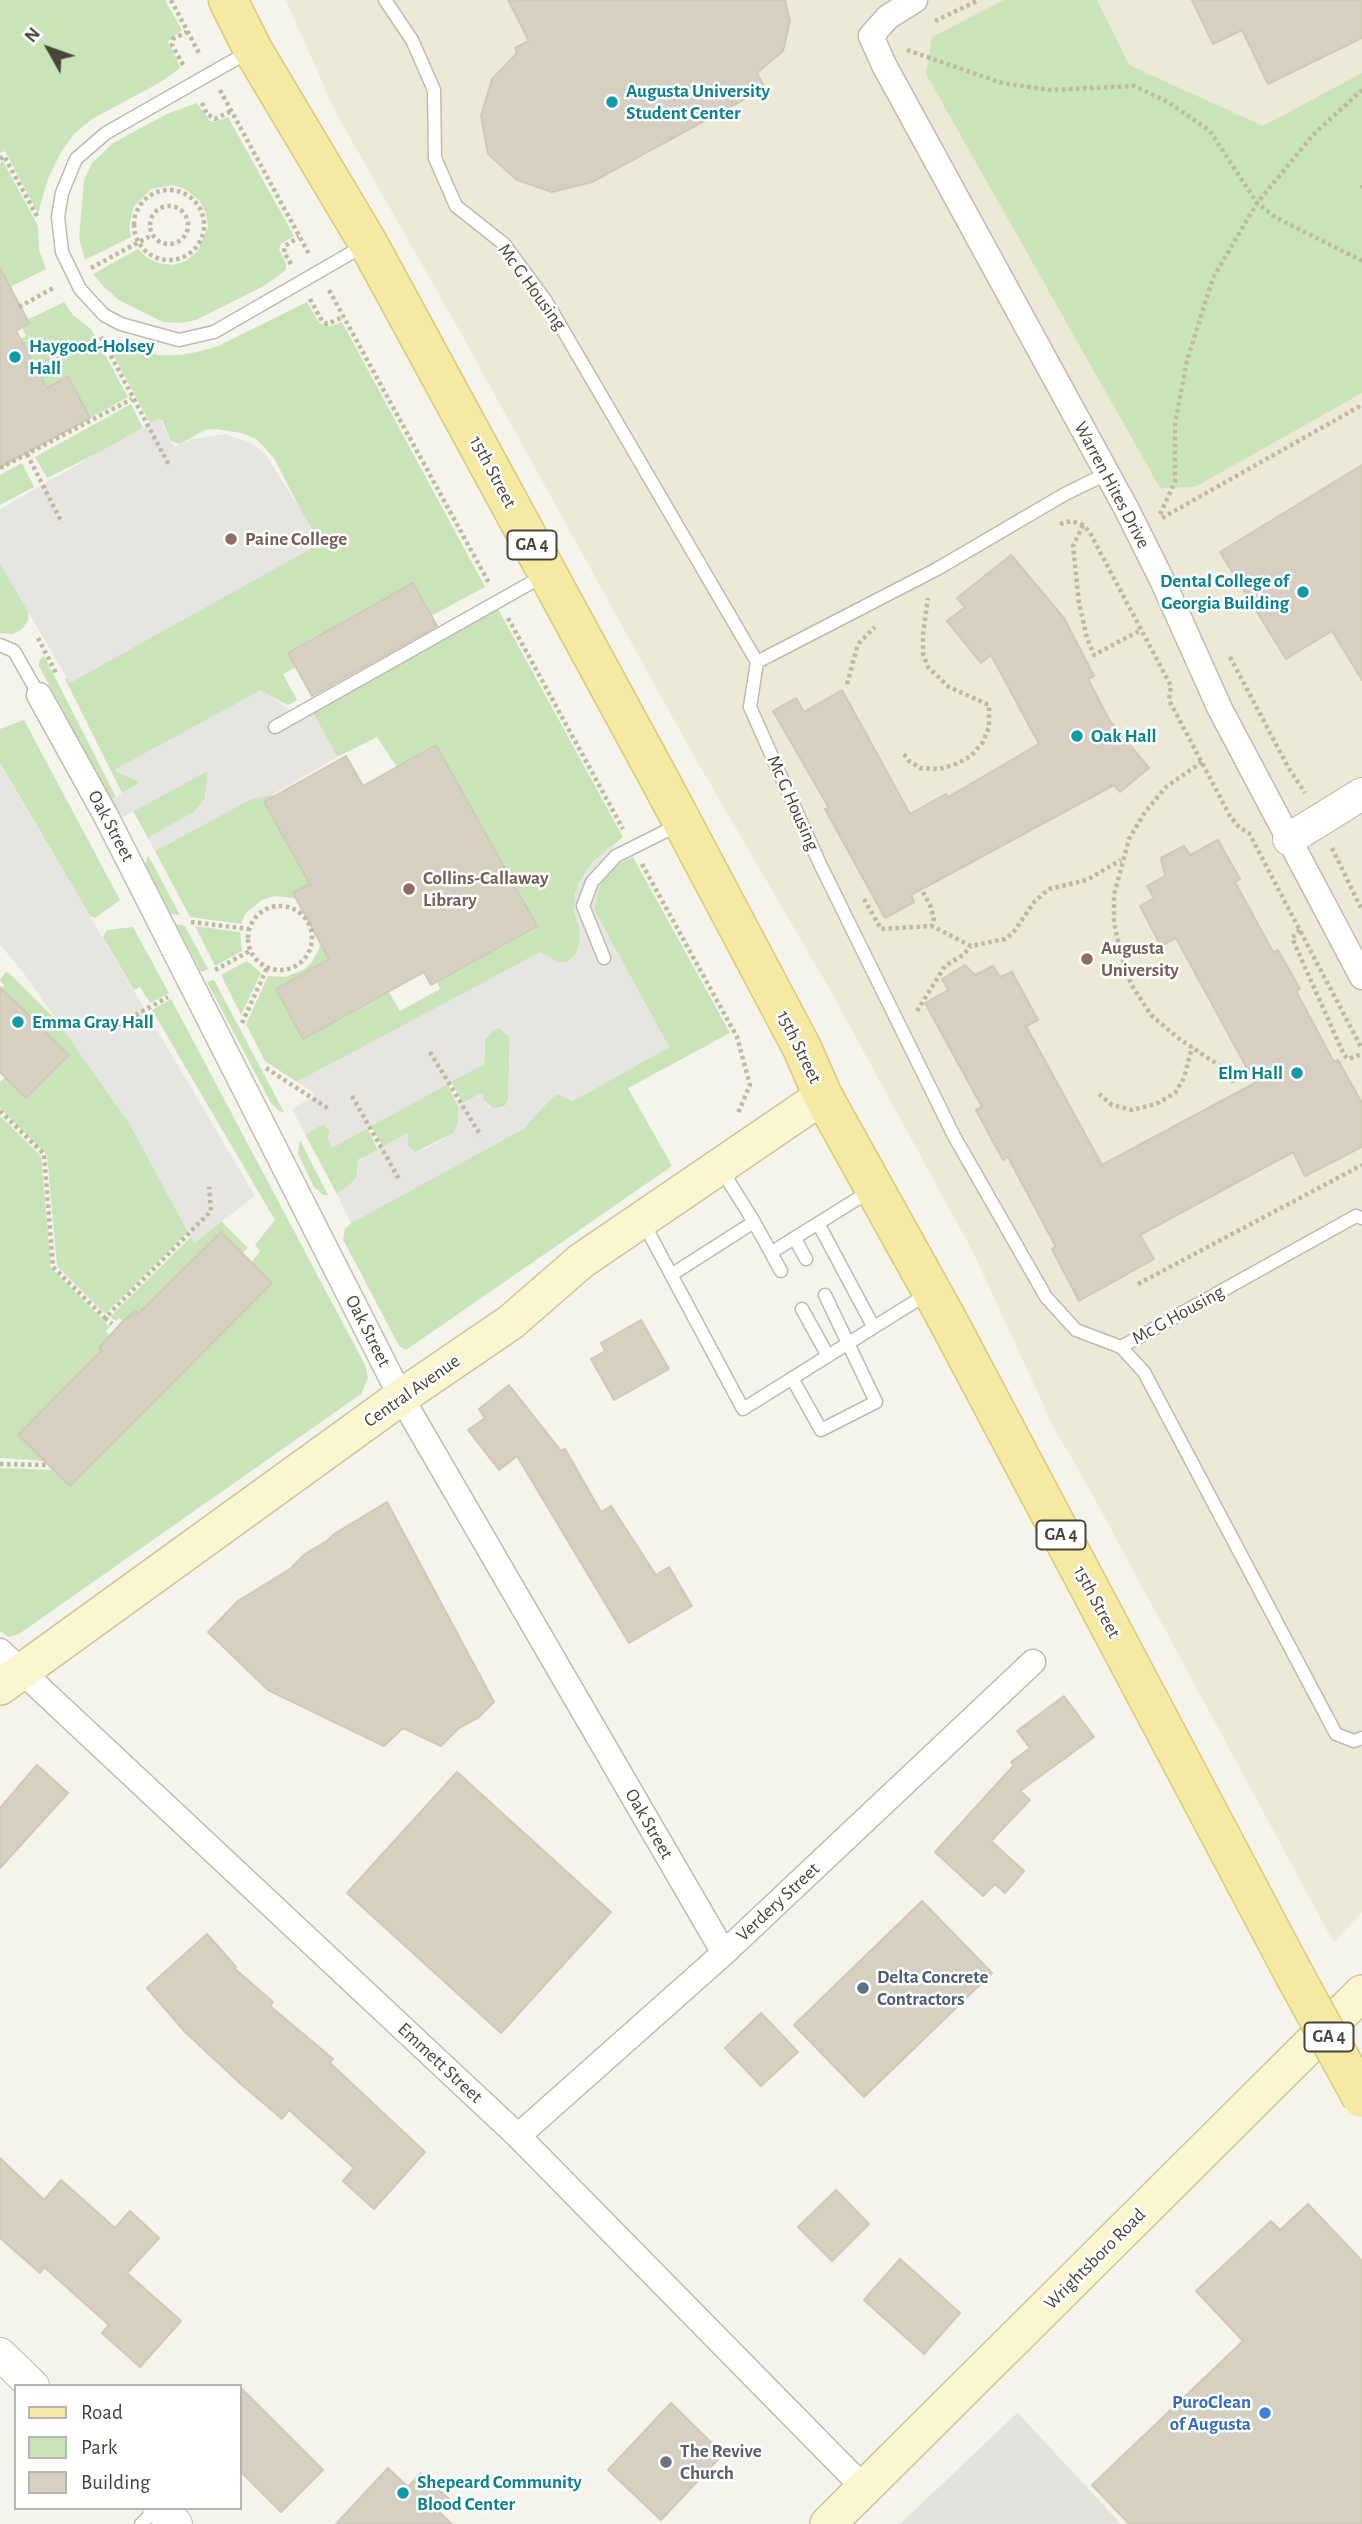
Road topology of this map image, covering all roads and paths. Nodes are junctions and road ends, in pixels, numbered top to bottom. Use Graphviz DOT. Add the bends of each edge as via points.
graph roads {
  1 [pos="171,0"];
  2 [pos="228,0"];
  3 [pos="385,0"];
  4 [pos="915,0"];
  5 [pos="896,47"];
  6 [pos="253,50"];
  7 [pos="211,74"];
  8 [pos="1362,90"];
  9 [pos="1257,203"];
  10 [pos="138,208"];
  11 [pos="156,211"];
  12 [pos="368,243"];
  13 [pos="1362,261"];
  14 [pos="319,271"];
  15 [pos="133,398"];
  16 [pos="1362,405"];
  17 [pos="27,454"];
  18 [pos="0,468"];
  19 [pos="1106,474"];
  20 [pos="62,523"];
  21 [pos="1083,525"];
  22 [pos="1048,531"];
  23 [pos="547,573"];
  24 [pos="499,601"];
  25 [pos="918,602"];
  26 [pos="878,625"];
  27 [pos="1141,630"];
  28 [pos="0,645"];
  29 [pos="757,662"];
  30 [pos="847,684"];
  31 [pos="39,695"];
  32 [pos="275,727"];
  33 [pos="904,754"];
  34 [pos="1202,762"];
  35 [pos="1362,794"];
  36 [pos="683,823"];
  37 [pos="1289,839"];
  38 [pos="633,847"];
  39 [pos="1122,860"];
  40 [pos="923,892"];
  41 [pos="864,898"];
  42 [pos="187,921"];
  43 [pos="932,926"];
  44 [pos="249,929"];
  45 [pos="1300,930"];
  46 [pos="971,946"];
  47 [pos="604,958"];
  48 [pos="267,967"];
  49 [pos="1362,977"];
  50 [pos="917,1012"];
  51 [pos="241,1024"];
  52 [pos="1192,1048"];
  53 [pos="1362,1049"];
  54 [pos="430,1052"];
  55 [pos="1362,1054"];
  56 [pos="263,1065"];
  57 [pos="1236,1085"];
  58 [pos="1099,1094"];
  59 [pos="352,1096"];
  60 [pos="823,1096"];
  61 [pos="329,1109"];
  62 [pos="0,1111"];
  63 [pos="735,1119"];
  64 [pos="481,1136"];
  65 [pos="1362,1165"];
  66 [pos="719,1166"];
  67 [pos="400,1179"];
  68 [pos="209,1187"];
  69 [pos="874,1188"];
  70 [pos="1362,1218"];
  71 [pos="641,1219"];
  72 [pos="754,1222"];
  73 [pos="818,1225"];
  74 [pos="795,1238"];
  75 [pos="772,1252"];
  76 [pos="806,1259"];
  77 [pos="781,1271"];
  78 [pos="671,1275"];
  79 [pos="1138,1284"];
  80 [pos="930,1292"];
  81 [pos="825,1296"];
  82 [pos="802,1309"];
  83 [pos="105,1318"];
  84 [pos="112,1324"];
  85 [pos="873,1326"];
  86 [pos="848,1345"];
  87 [pos="1121,1347"];
  88 [pos="828,1356"];
  89 [pos="792,1378"];
  90 [pos="401,1397"];
  91 [pos="0,1464"];
  92 [pos="49,1465"];
  93 [pos="1033,1662"];
  94 [pos="7,1670"];
  95 [pos="1362,1738"];
  96 [pos="724,1953"];
  97 [pos="1362,1993"];
  98 [pos="1362,2098"];
  99 [pos="518,2136"];
  100 [pos="0,2354"];
  101 [pos="31,2384"];
  102 [pos="865,2489"];
  103 [pos="156,2510"];
  104 [pos="160,2510"];
  105 [pos="141,2524"];
  106 [pos="176,2524"];
  107 [pos="828,2524"];
  1 -- 7 [label="path"];
  2 -- 6 [label="main road, 15th Street / GA 4"];
  3 -- 29 [label="lane, Mc G Housing" via="412,40 434,90 435,158 456,206 504,244 546,300"];
  4 -- 19 [label="street, Warren Hites Drive" via="888,17 872,36"];
  5 -- 9 [label="path" via="1002,83 1051,90 1134,86 1168,102 1210,131"];
  6 -- 7 [label="lane"];
  6 -- 12 [label="main road, 15th Street / GA 4"];
  7 -- 14 [label="path"];
  7 -- 14 [label="lane" via="106,133 76,159 58,217 62,252 80,289 104,315 121,324 179,340 214,332"];
  8 -- 9 [label="path" via="1313,135"];
  9 -- 13 [label="path" via="1275,217"];
  9 -- 16 [label="path" via="1213,278 1187,360 1175,424 1175,482 1157,521"];
  10 -- 10 [label="path" via="134,231 145,251 155,257 166,260 187,255 202,238 203,216 190,196 179,191 156,192"];
  11 -- 11 [label="path" via="150,222 152,235 161,242 178,241 186,232 185,215 175,207"];
  12 -- 14 [label="lane"];
  12 -- 23 [label="main road, 15th Street / GA 4"];
  14 -- 24 [label="path"];
  15 -- 17 [label="path"];
  17 -- 18 [label="path"];
  17 -- 20 [label="path"];
  19 -- 29 [label="lane"];
  19 -- 37 [label="street, Warren Hites Drive"];
  21 -- 22 [label="path" via="1071,521"];
  21 -- 27 [label="path"];
  21 -- 27 [label="path" via="1073,546 1079,603 1094,655"];
  23 -- 24 [label="lane"];
  23 -- 36 [label="main road, 15th Street / GA 4"];
  24 -- 32 [label="lane"];
  24 -- 38 [label="path"];
  25 -- 33 [label="path" via="928,597 923,654 928,667 949,687 989,705 989,727 971,756 956,764 920,768"];
  26 -- 30 [label="path" via="858,644"];
  27 -- 34 [label="path" via="1171,686 1169,700"];
  28 -- 31 [label="lane" via="14,651"];
  29 -- 87 [label="lane, Mc G Housing" via="750,707 819,862 954,1136 1046,1297 1076,1331"];
  31 -- 90 [label="street, Oak Street" via="112,827"];
  34 -- 39 [label="path" via="1166,787 1129,839"];
  34 -- 45 [label="path" via="1230,816 1249,834"];
  35 -- 37 [label="street"];
  36 -- 38 [label="lane"];
  36 -- 60 [label="main road, 15th Street / GA 4"];
  37 -- 49 [label="street, Warren Hites Drive"];
  38 -- 47 [label="lane" via="616,856 592,882 583,906"];
  38 -- 63 [label="path" via="737,1037 750,1085"];
  39 -- 46 [label="path" via="1087,880 1049,889 1013,933"];
  39 -- 52 [label="path" via="1114,922 1128,974 1151,1015"];
  40 -- 43 [label="path" via="934,918"];
  41 -- 43 [label="path" via="881,929"];
  42 -- 44 [label="path"];
  43 -- 46 [label="path"];
  44 -- 48 [label="path" via="250,951"];
  44 -- 48 [label="path" via="261,912 282,906 292,908 309,923 311,943 302,961 284,970"];
  45 -- 53 [label="path"];
  45 -- 55 [label="path" via="1292,938 1345,1055 1349,1059"];
  46 -- 50 [label="path" via="946,966"];
  48 -- 51 [label="path"];
  52 -- 57 [label="path" via="1229,1072"];
  52 -- 58 [label="path" via="1175,1093 1156,1104 1132,1110 1112,1105"];
  54 -- 64 [label="path"];
  56 -- 61 [label="path"];
  59 -- 67 [label="path"];
  60 -- 66 [label="main road, Central Avenue"];
  60 -- 69 [label="main road, 15th Street / GA 4"];
  62 -- 83 [label="path" via="44,1154 53,1267"];
  65 -- 79 [label="path"];
  66 -- 71 [label="main road, Central Avenue"];
  66 -- 72 [label="lane"];
  68 -- 83 [label="path" via="211,1211"];
  69 -- 73 [label="lane"];
  69 -- 80 [label="main road, 15th Street / GA 4"];
  70 -- 87 [label="lane, Mc G Housing" via="1356,1216"];
  71 -- 78 [label="lane"];
  71 -- 90 [label="main road, Central Avenue" via="581,1261 511,1322"];
  72 -- 75 [label="lane"];
  72 -- 78 [label="lane"];
  73 -- 74 [label="lane"];
  73 -- 85 [label="lane"];
  74 -- 75 [label="lane"];
  74 -- 76 [label="lane"];
  75 -- 77 [label="lane"];
  78 -- 89 [label="lane" via="743,1409"];
  80 -- 85 [label="lane"];
  80 -- 98 [label="main road, 15th Street / GA 4, bridge"];
  81 -- 86 [label="lane"];
  82 -- 88 [label="lane"];
  83 -- 84 [label="path"];
  85 -- 86 [label="lane"];
  86 -- 88 [label="lane"];
  86 -- 89 [label="lane" via="876,1402 821,1430"];
  87 -- 95 [label="lane" via="1143,1372 1336,1734 1354,1741"];
  88 -- 89 [label="lane"];
  90 -- 94 [label="main road, Central Avenue"];
  90 -- 96 [label="street, Oak Street"];
  91 -- 92 [label="path"];
  93 -- 96 [label="street, Verdery Street"];
  94 -- 99 [label="street, Emmett Street"];
  96 -- 99 [label="street, Verdery Street"];
  97 -- 102 [label="main road, Wrightsboro Road"];
  99 -- 102 [label="street, Emmett Street"];
  100 -- 101 [label="street"];
  102 -- 107 [label="main road, Wrightsboro Road"];
  103 -- 105 [label="lane"];
  104 -- 106 [label="street"];
}
